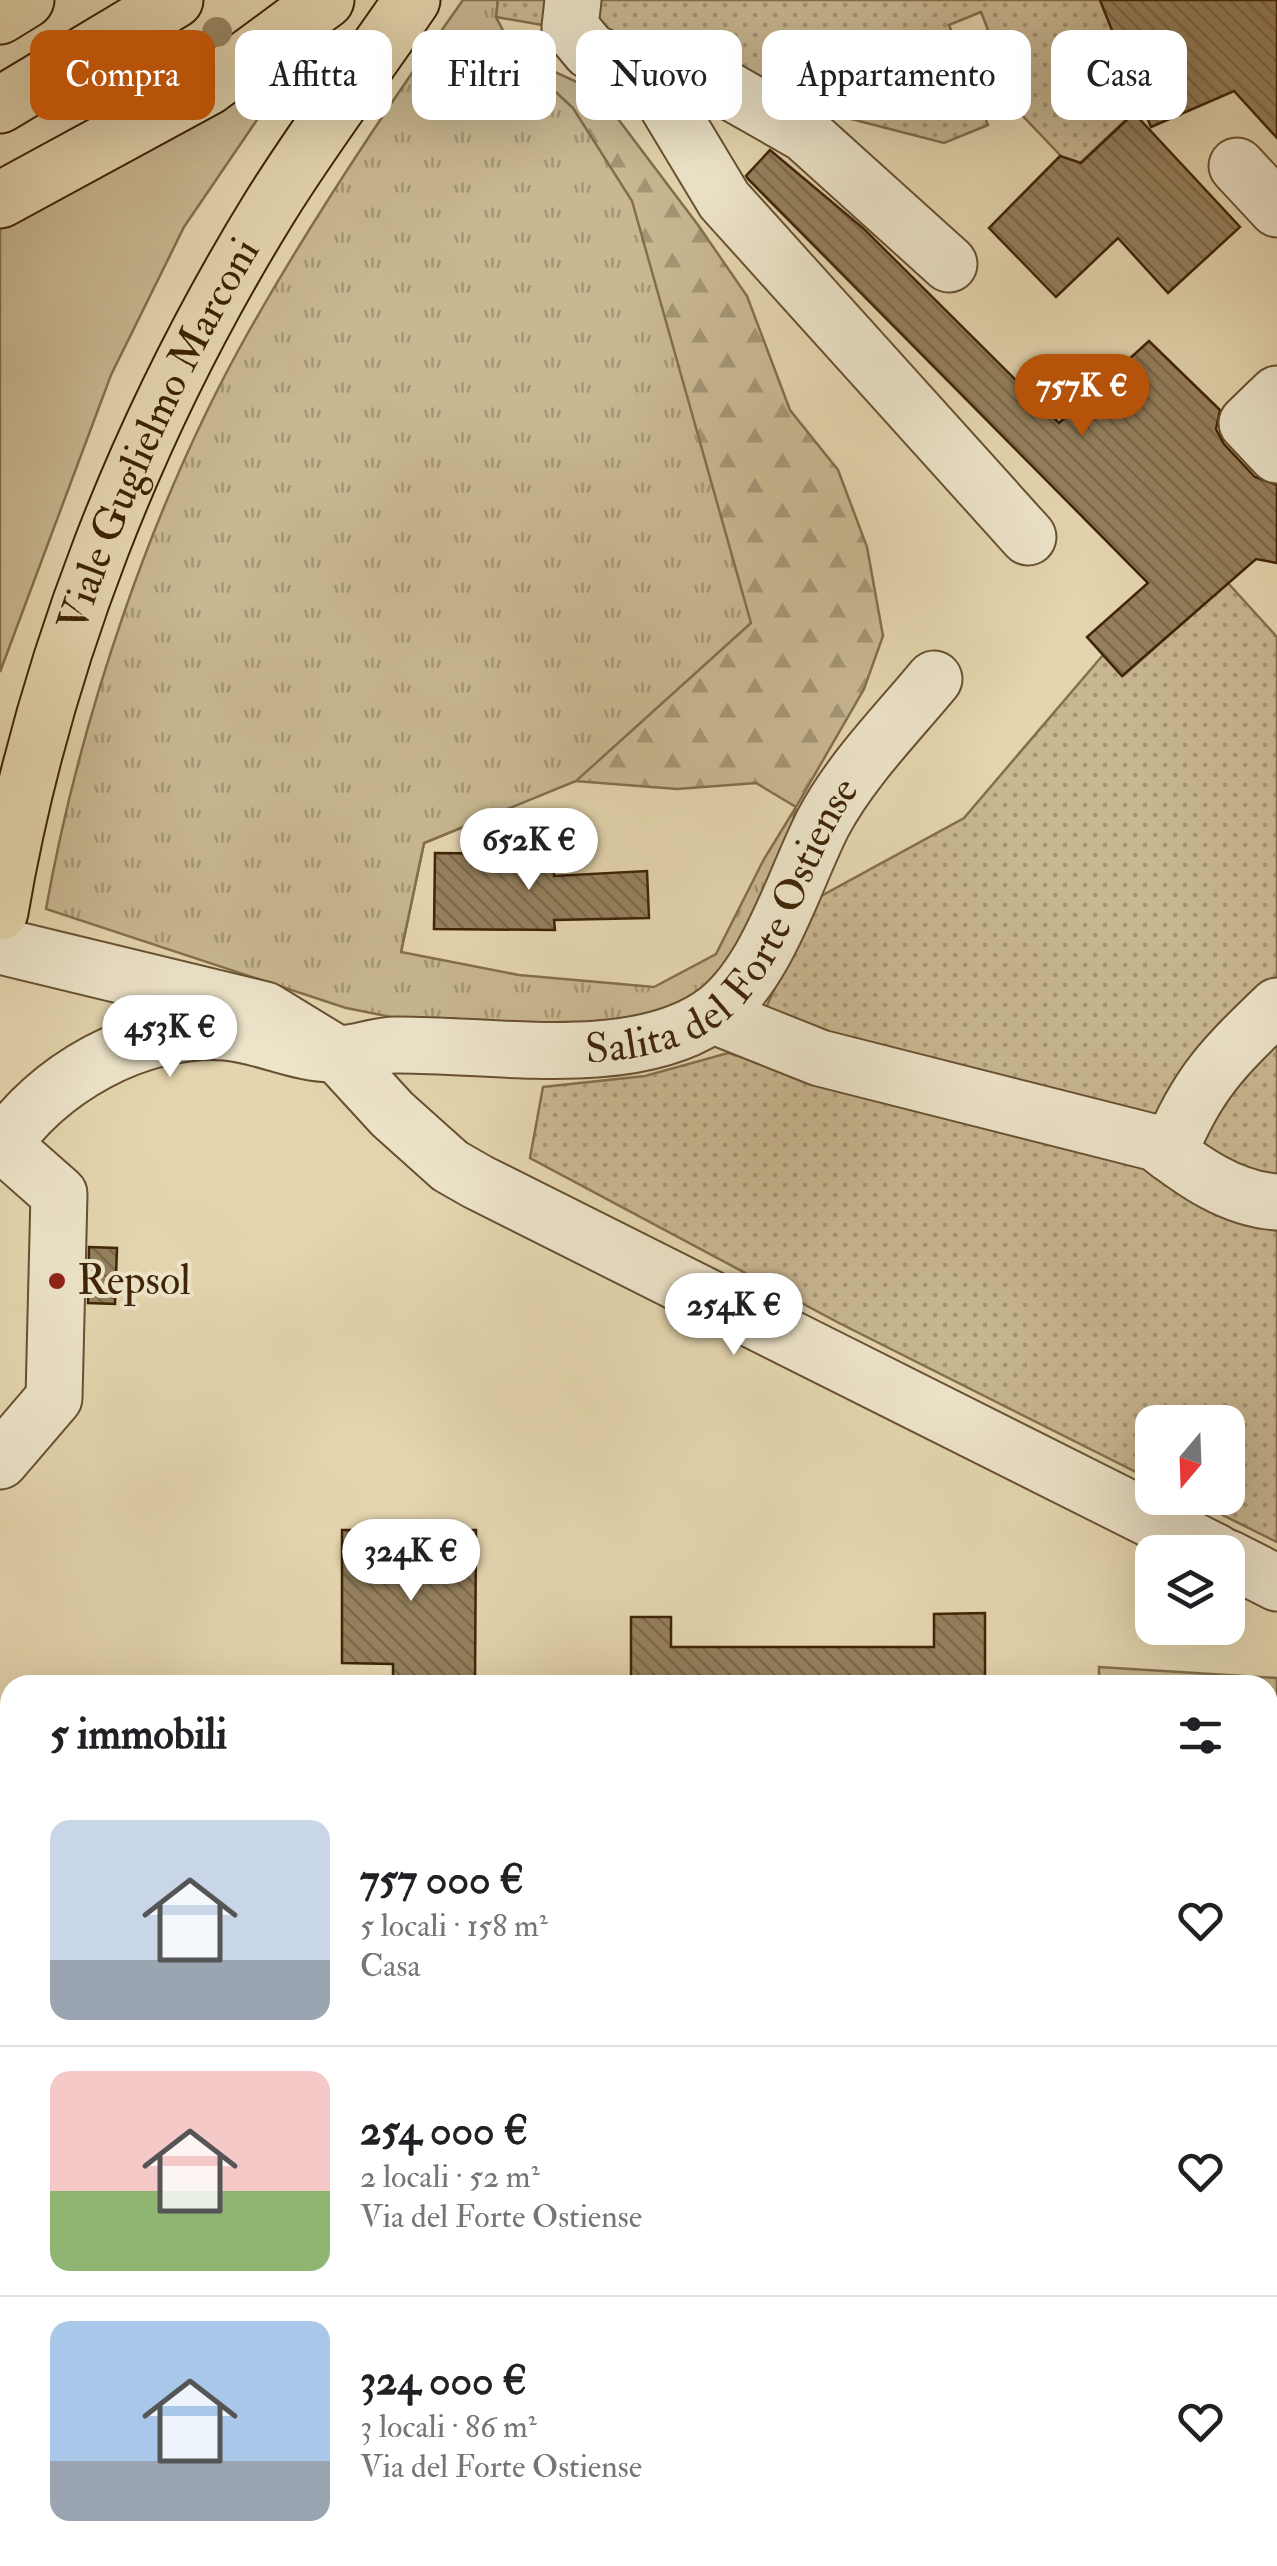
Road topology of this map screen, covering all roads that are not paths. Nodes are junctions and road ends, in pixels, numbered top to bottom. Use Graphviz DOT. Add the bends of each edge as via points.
graph roads {
  1 [pos="26,0"];
  2 [pos="175,0"];
  3 [pos="326,0"];
  4 [pos="412,0"];
  5 [pos="573,0"];
  6 [pos="0,16"];
  7 [pos="576,35"];
  8 [pos="742,98"];
  9 [pos="0,106"];
  10 [pos="676,120"];
  11 [pos="1238,166"];
  12 [pos="0,200"];
  13 [pos="1277,209"];
  14 [pos="949,264"];
  15 [pos="1277,394"];
  16 [pos="1277,455"];
  17 [pos="1028,537"];
  18 [pos="934,679"];
  19 [pos="0,912"];
  20 [pos="0,946"];
  21 [pos="1277,1006"];
  22 [pos="712,1015"];
  23 [pos="337,1054"];
  24 [pos="1,1145"];
  25 [pos="1169,1153"];
  26 [pos="1277,1202"];
  27 [pos="0,1461"];
  28 [pos="1182,1535"];
  29 [pos="1245,1567"];
  30 [pos="1277,1583"];
  1 -- 6 [label="main road"];
  2 -- 9 [label="main road"];
  3 -- 12 [label="main road" via="208,87"];
  4 -- 19 [label="main road, Viale Guglielmo Marconi" via="270,207 159,413 83,597 38,736"];
  5 -- 7 [label="street" via="570,28"];
  8 -- 14 [label="street" via="805,134"];
  10 -- 17 [label="street" via="724,200"];
  11 -- 13 [label="street"];
  15 -- 16 [label="street" via="1247,423"];
  18 -- 22 [label="street, Salita del Forte Ostiense" via="824,822 751,972"];
  20 -- 23 [label="street" via="265,1010"];
  21 -- 25 [label="street" via="1214,1068 1187,1108"];
  22 -- 23 [label="street, Salita del Forte Ostiense" via="670,1038 599,1047 392,1045"];
  22 -- 25 [label="street" via="820,1058 1109,1129"];
  23 -- 24 [label="street, Salita del Forte Ostiense" via="225,1032 156,1040 50,1092"];
  23 -- 28 [label="street" via="392,1114 478,1182"];
  24 -- 27 [label="street" via="59,1194 54,1398"];
  25 -- 26 [label="street" via="1252,1200"];
  29 -- 30 [label="street"];
}
